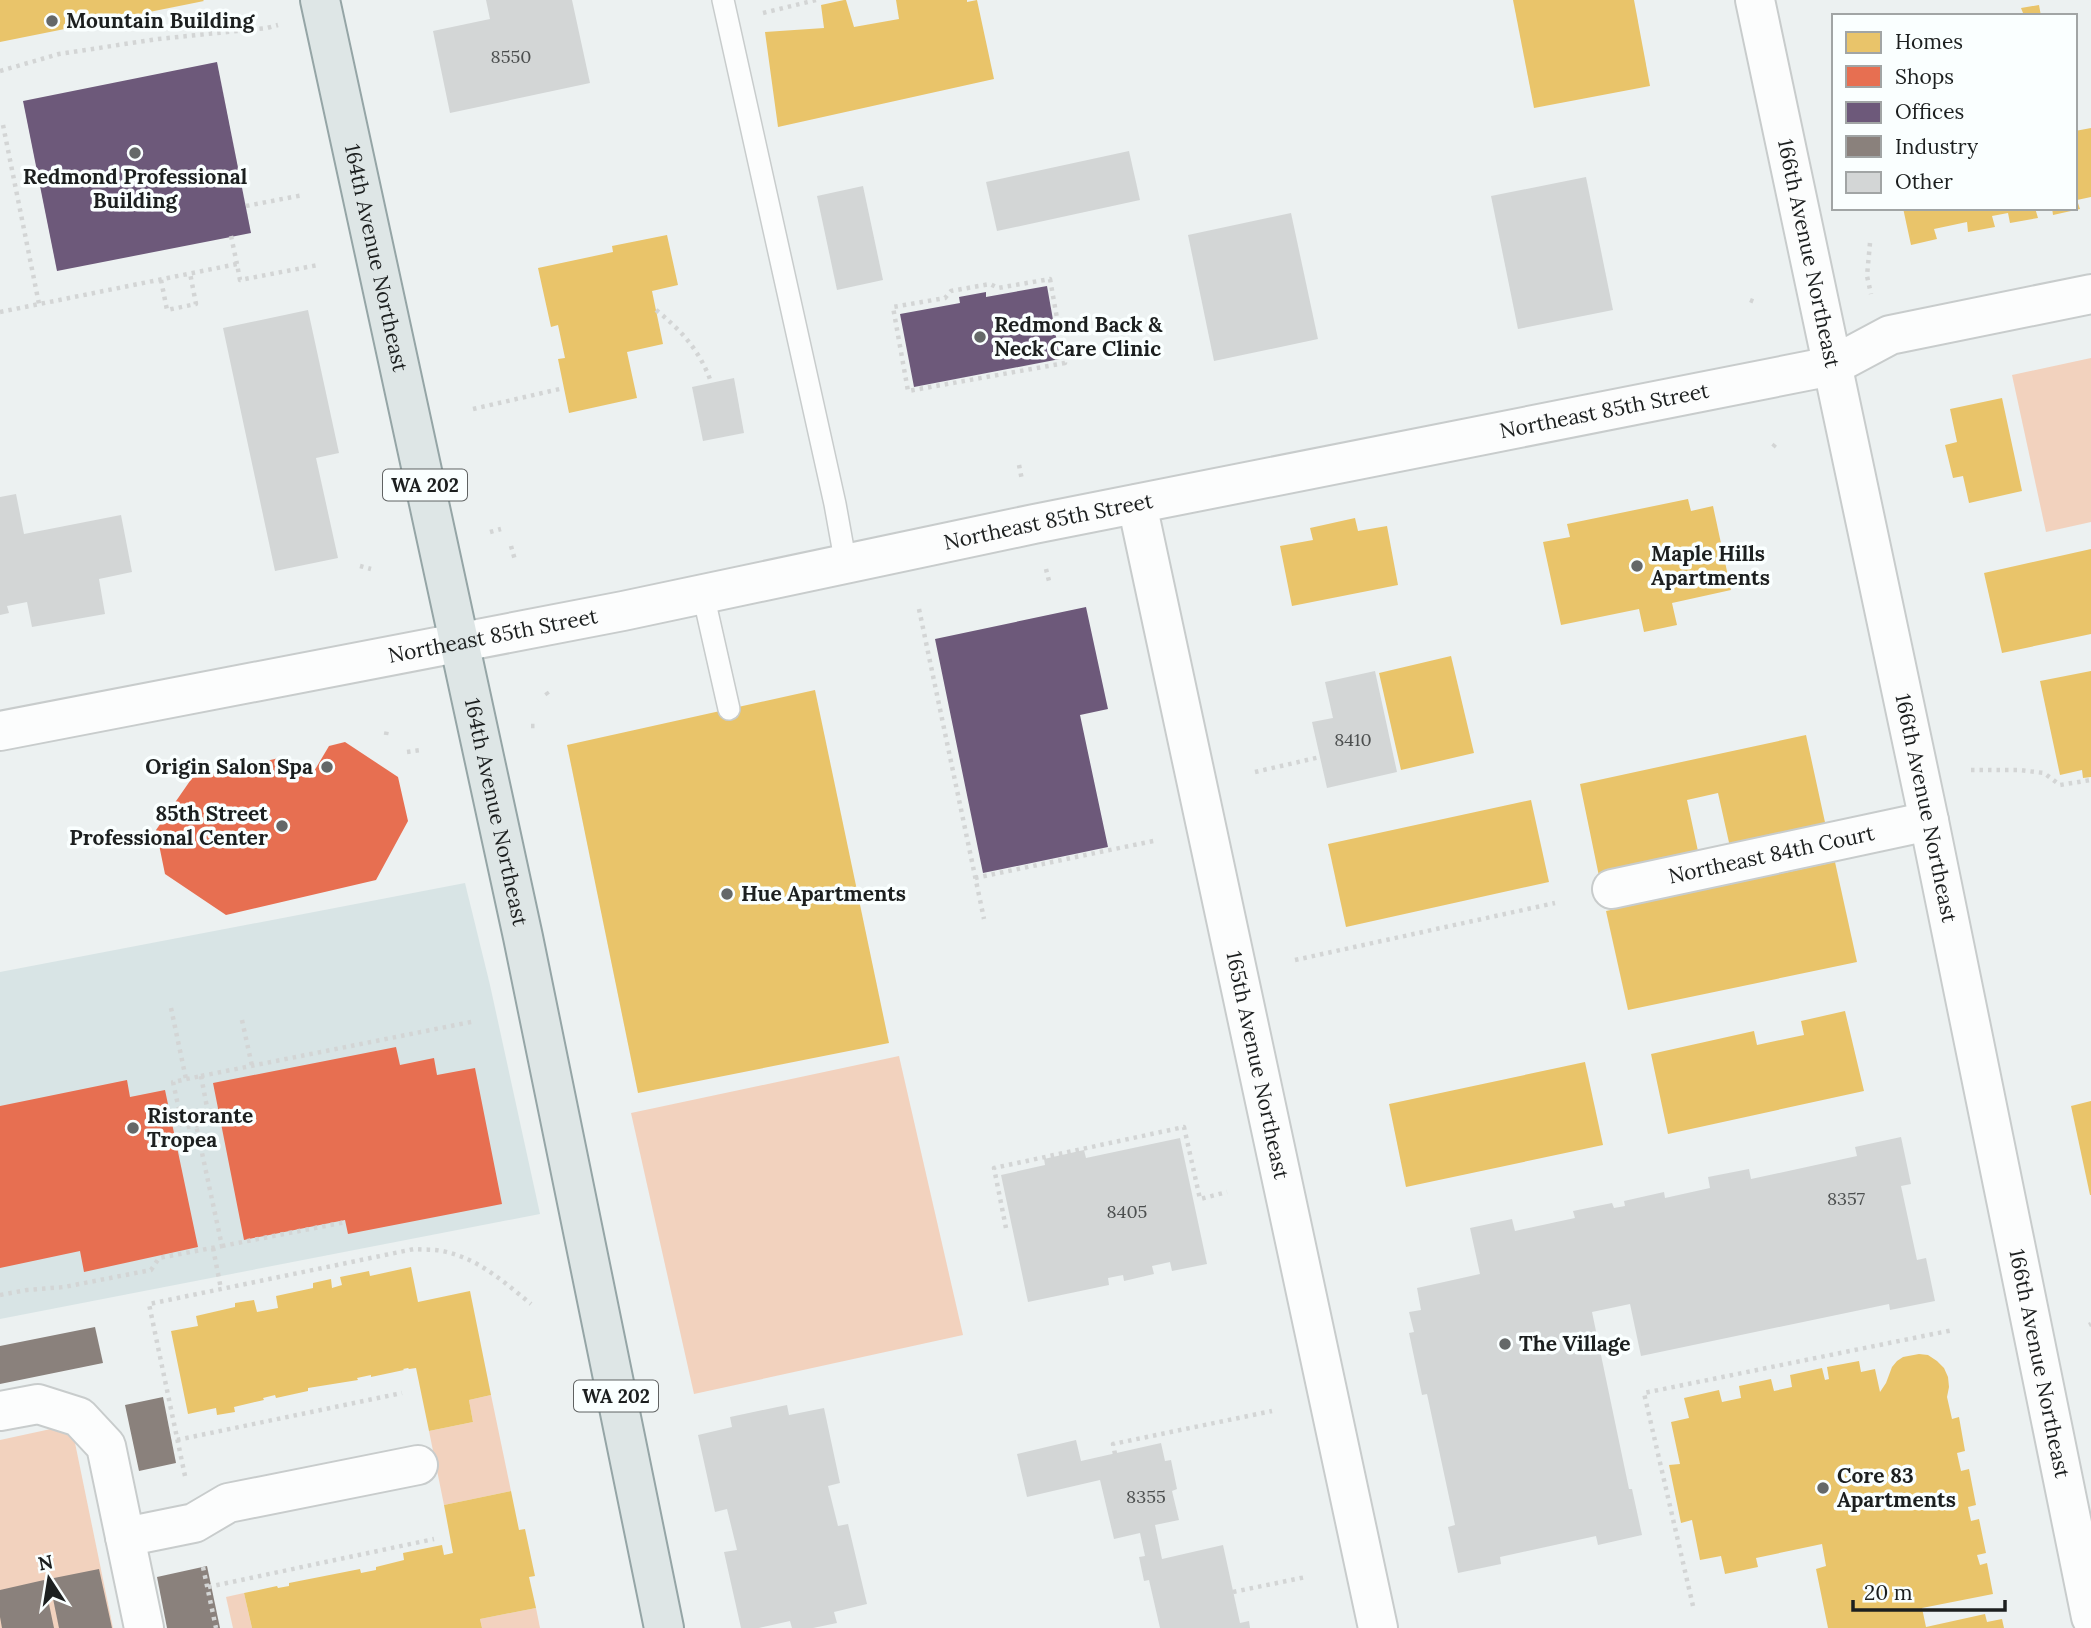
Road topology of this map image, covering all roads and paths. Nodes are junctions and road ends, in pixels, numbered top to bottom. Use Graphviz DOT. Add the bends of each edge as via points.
graph roads {
  1 [pos="723,0"];
  2 [pos="816,0"];
  3 [pos="1755,0"];
  4 [pos="321,6"];
  5 [pos="763,13"];
  6 [pos="0,71"];
  7 [pos="3,125"];
  8 [pos="303,195"];
  9 [pos="246,206"];
  10 [pos="231,236"];
  11 [pos="1870,243"];
  12 [pos="237,264"];
  13 [pos="318,265"];
  14 [pos="190,274"];
  15 [pos="161,280"];
  16 [pos="2091,294"];
  17 [pos="1872,297"];
  18 [pos="39,304"];
  19 [pos="656,310"];
  20 [pos="0,312"];
  21 [pos="1832,366"];
  22 [pos="711,382"];
  23 [pos="564,388"];
  24 [pos="908,391"];
  25 [pos="474,409"];
  26 [pos="1778,441"];
  27 [pos="1773,447"];
  28 [pos="1019,465"];
  29 [pos="1022,480"];
  30 [pos="1137,504"];
  31 [pos="501,529"];
  32 [pos="490,532"];
  33 [pos="511,545"];
  34 [pos="514,561"];
  35 [pos="846,565"];
  36 [pos="360,566"];
  37 [pos="371,569"];
  38 [pos="1046,569"];
  39 [pos="1049,581"];
  40 [pos="704,594"];
  41 [pos="919,609"];
  42 [pos="459,643"];
  43 [pos="729,709"];
  44 [pos="531,726"];
  45 [pos="538,726"];
  46 [pos="0,731"];
  47 [pos="421,750"];
  48 [pos="407,752"];
  49 [pos="1320,757"];
  50 [pos="1971,770"];
  51 [pos="1255,772"];
  52 [pos="2091,780"];
  53 [pos="1929,821"];
  54 [pos="1158,840"];
  55 [pos="975,878"];
  56 [pos="1612,889"];
  57 [pos="1555,903"];
  58 [pos="984,919"];
  59 [pos="1295,960"];
  60 [pos="171,1008"];
  61 [pos="242,1020"];
  62 [pos="476,1021"];
  63 [pos="251,1066"];
  64 [pos="201,1076"];
  65 [pos="186,1079"];
  66 [pos="196,1125"];
  67 [pos="1227,1192"];
  68 [pos="346,1222"];
  69 [pos="1006,1228"];
  70 [pos="222,1246"];
  71 [pos="213,1248"];
  72 [pos="221,1289"];
  73 [pos="0,1295"];
  74 [pos="531,1304"];
  75 [pos="1953,1330"];
  76 [pos="402,1393"];
  77 [pos="0,1411"];
  78 [pos="1272,1411"];
  79 [pos="1115,1454"];
  80 [pos="418,1465"];
  81 [pos="125,1537"];
  82 [pos="434,1539"];
  83 [pos="1306,1577"];
  84 [pos="208,1587"];
  85 [pos="1233,1592"];
  86 [pos="1693,1606"];
  87 [pos="2091,1617"];
  88 [pos="144,1628"];
  89 [pos="664,1628"];
  90 [pos="1378,1628"];
  1 -- 35 [label="lane"];
  2 -- 5 [label="path"];
  3 -- 21 [label="street, 166th Avenue Northeast"];
  4 -- 6 [label="path" via="267,28 59,54"];
  4 -- 42 [label="main road, 164th Avenue Northeast / WA 202"];
  7 -- 18 [label="path"];
  8 -- 9 [label="path"];
  10 -- 12 [label="path"];
  11 -- 17 [label="path" via="1867,275"];
  12 -- 13 [label="path" via="240,280"];
  12 -- 14 [label="path"];
  14 -- 15 [label="path"];
  14 -- 15 [label="path" via="196,303 167,310"];
  15 -- 18 [label="path"];
  16 -- 21 [label="street, Northeast 85th Street" via="1891,335"];
  18 -- 20 [label="path"];
  19 -- 22 [label="path" via="679,329"];
  21 -- 30 [label="street, Northeast 85th Street"];
  21 -- 53 [label="street, 166th Avenue Northeast"];
  23 -- 25 [label="path"];
  24 -- 24 [label="path" via="1065,363 1050,279 998,288 990,284 893,307"];
  26 -- 27 [label="path"];
  28 -- 29 [label="path"];
  30 -- 35 [label="street, Northeast 85th Street"];
  30 -- 90 [label="street, 165th Avenue Northeast"];
  31 -- 32 [label="path"];
  33 -- 34 [label="path"];
  35 -- 40 [label="street, Northeast 85th Street"];
  36 -- 37 [label="path"];
  38 -- 39 [label="path"];
  40 -- 42 [label="street, Northeast 85th Street"];
  40 -- 43 [label="lane"];
  41 -- 55 [label="path"];
  42 -- 46 [label="street, Northeast 85th Street"];
  42 -- 89 [label="main road, 164th Avenue Northeast / WA 202"];
  44 -- 45 [label="path"];
  47 -- 48 [label="path"];
  49 -- 51 [label="path"];
  50 -- 52 [label="path" via="2045,773 2060,785"];
  53 -- 56 [label="street, Northeast 84th Court"];
  53 -- 87 [label="street, 166th Avenue Northeast"];
  54 -- 55 [label="path"];
  55 -- 58 [label="path"];
  57 -- 59 [label="path"];
  60 -- 65 [label="path"];
  61 -- 63 [label="path"];
  62 -- 63 [label="path"];
  63 -- 64 [label="path"];
  64 -- 65 [label="path"];
  64 -- 66 [label="path" via="210,1122"];
  65 -- 66 [label="path" via="173,1082 183,1128"];
  66 -- 70 [label="path"];
  67 -- 69 [label="path" via="1200,1199 1184,1127 994,1168"];
  68 -- 70 [label="path"];
  70 -- 71 [label="path"];
  71 -- 72 [label="path"];
  71 -- 73 [label="path" via="159,1258 151,1270"];
  72 -- 74 [label="path" via="414,1249 441,1251 472,1261"];
  72 -- 76 [label="path" via="149,1304 177,1440"];
  75 -- 86 [label="path" via="1644,1393"];
  77 -- 81 [label="street" via="38,1404 79,1417 106,1446"];
  78 -- 79 [label="path" via="1113,1444"];
  80 -- 81 [label="street" via="228,1503 194,1522"];
  81 -- 88 [label="street"];
  82 -- 84 [label="path"];
  83 -- 85 [label="path"];
}
